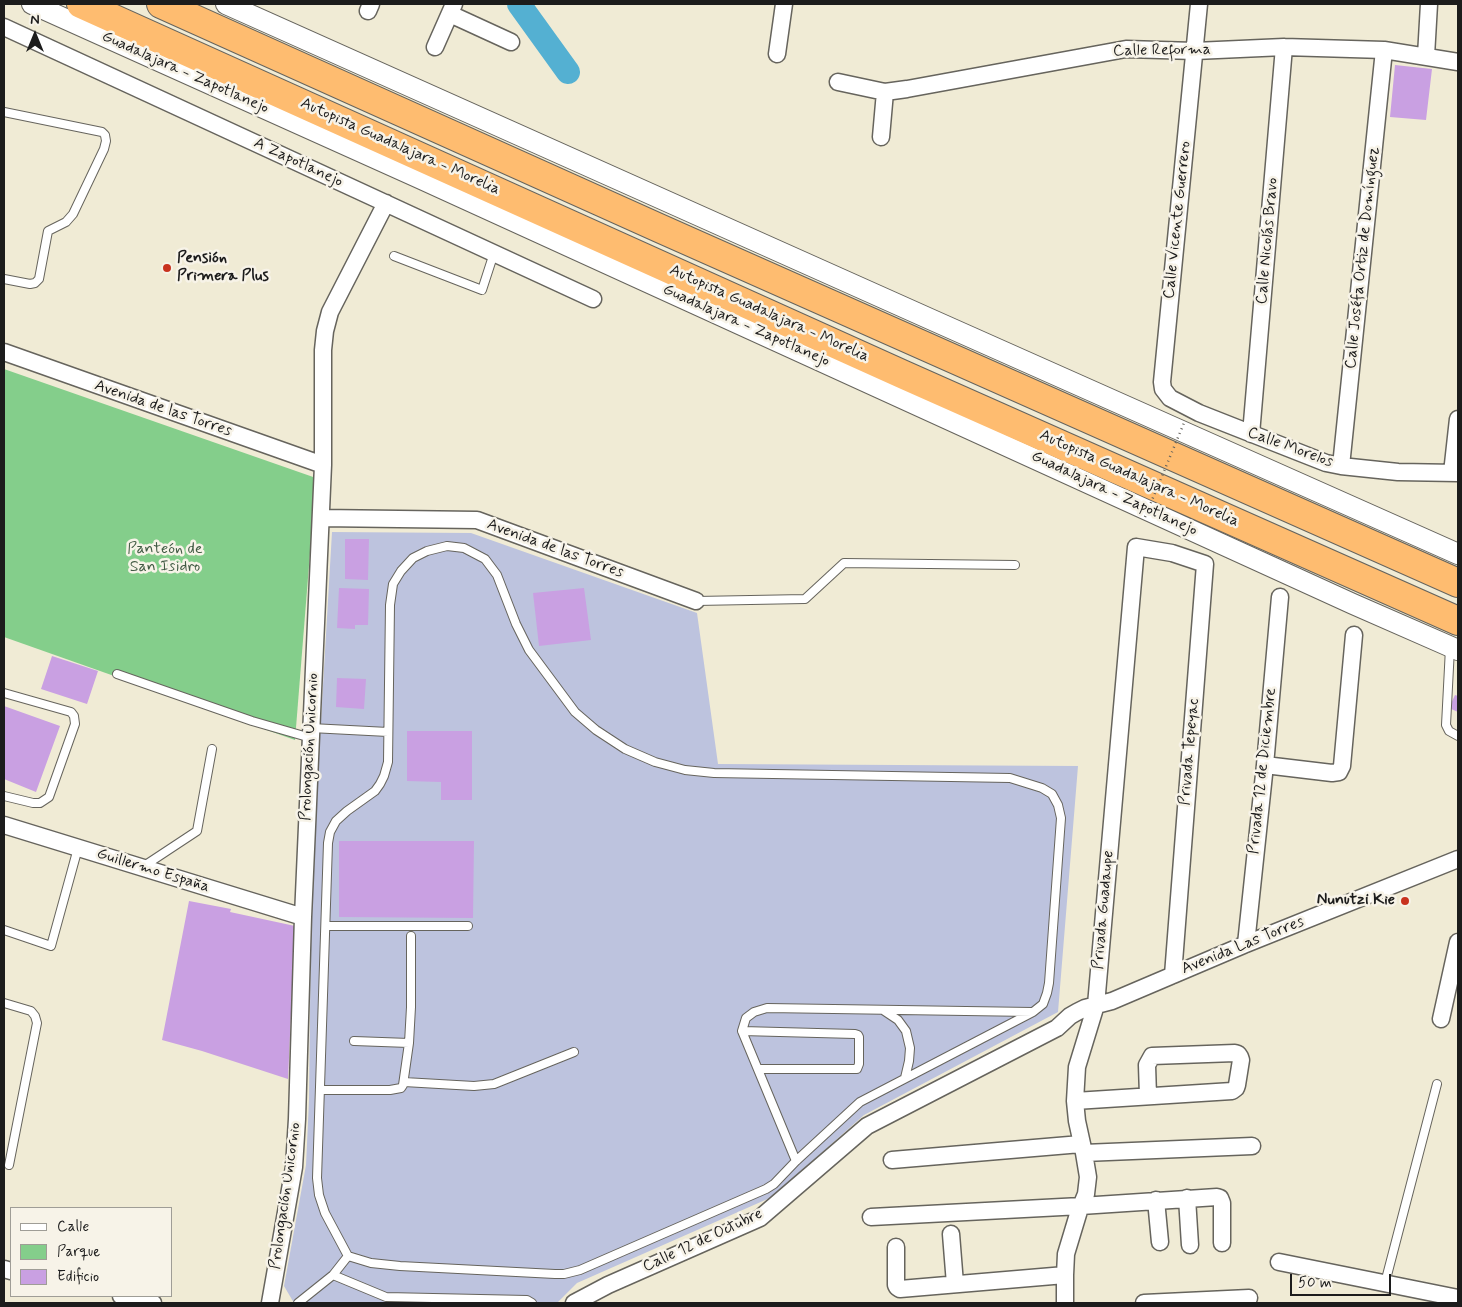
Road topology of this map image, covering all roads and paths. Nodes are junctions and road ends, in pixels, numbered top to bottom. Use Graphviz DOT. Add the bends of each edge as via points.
graph roads {
  1 [pos="32,4"];
  2 [pos="81,4"];
  3 [pos="161,4"];
  4 [pos="226,4"];
  5 [pos="784,4"];
  6 [pos="1199,4"];
  7 [pos="1429,4"];
  8 [pos="452,9"];
  9 [pos="4,27"];
  10 [pos="511,42"];
  11 [pos="435,47"];
  12 [pos="1284,47"];
  13 [pos="1384,50"];
  14 [pos="1195,51"];
  15 [pos="777,54"];
  16 [pos="1426,56"];
  17 [pos="1458,62"];
  18 [pos="838,82"];
  19 [pos="260,84"];
  20 [pos="884,92"];
  21 [pos="4,112"];
  22 [pos="881,137"];
  23 [pos="372,156"];
  24 [pos="386,203"];
  25 [pos="494,253"];
  26 [pos="394,256"];
  27 [pos="4,280"];
  28 [pos="593,298"];
  29 [pos="4,352"];
  30 [pos="1163,389"];
  31 [pos="1458,419"];
  32 [pos="1184,423"];
  33 [pos="1251,434"];
  34 [pos="323,465"];
  35 [pos="1341,466"];
  36 [pos="1455,473"];
  37 [pos="1145,517"];
  38 [pos="321,518"];
  39 [pos="1172,553"];
  40 [pos="1458,554"];
  41 [pos="1015,565"];
  42 [pos="1458,584"];
  43 [pos="1280,597"];
  44 [pos="696,601"];
  45 [pos="1354,635"];
  46 [pos="1456,639"];
  47 [pos="117,674"];
  48 [pos="4,693"];
  49 [pos="388,732"];
  50 [pos="311,733"];
  51 [pos="1458,736"];
  52 [pos="212,749"];
  53 [pos="1265,765"];
  54 [pos="4,796"];
  55 [pos="4,825"];
  56 [pos="78,848"];
  57 [pos="1458,859"];
  58 [pos="142,867"];
  59 [pos="303,917"];
  60 [pos="326,926"];
  61 [pos="468,926"];
  62 [pos="4,930"];
  63 [pos="411,936"];
  64 [pos="1458,942"];
  65 [pos="1246,944"];
  66 [pos="1172,975"];
  67 [pos="4,1004"];
  68 [pos="1100,1007"];
  69 [pos="883,1010"];
  70 [pos="1034,1012"];
  71 [pos="1441,1019"];
  72 [pos="742,1031"];
  73 [pos="354,1041"];
  74 [pos="409,1043"];
  75 [pos="574,1052"];
  76 [pos="758,1070"];
  77 [pos="905,1078"];
  78 [pos="404,1082"];
  79 [pos="1437,1084"];
  80 [pos="320,1090"];
  81 [pos="1148,1096"];
  82 [pos="1075,1101"];
  83 [pos="867,1126"];
  84 [pos="1252,1146"];
  85 [pos="1083,1148"];
  86 [pos="892,1160"];
  87 [pos="796,1161"];
  88 [pos="9,1165"];
  89 [pos="1187,1198"];
  90 [pos="1156,1200"];
  91 [pos="1081,1206"];
  92 [pos="871,1217"];
  93 [pos="951,1234"];
  94 [pos="1160,1242"];
  95 [pos="1222,1243"];
  96 [pos="1190,1245"];
  97 [pos="896,1247"];
  98 [pos="348,1256"];
  99 [pos="1279,1262"];
  100 [pos="333,1275"];
  101 [pos="1065,1276"];
  102 [pos="1385,1283"];
  103 [pos="955,1284"];
  104 [pos="126,1297"];
  105 [pos="1249,1298"];
  106 [pos="1458,1298"];
  107 [pos="386,1300"];
  108 [pos="465,1301"];
  109 [pos="153,1303"];
  110 [pos="270,1303"];
  111 [pos="298,1303"];
  112 [pos="532,1303"];
  113 [pos="574,1303"];
  114 [pos="1065,1303"];
  115 [pos="1144,1303"];
  1 -- 23 [label="street, Guadalajara - Zapotlanejo"];
  2 -- 19 [label="highway, Autopista Guadalajara - Morelia"];
  3 -- 42 [label="highway, Autopista Guadalajara - Morelia"];
  4 -- 40 [label="street"];
  5 -- 15 [label="street"];
  6 -- 14 [label="street, Calle Vicente Guerrero"];
  7 -- 16 [label="street"];
  8 -- 10 [label="street"];
  8 -- 11 [label="street"];
  9 -- 24 [label="street, A Zapotlanejo"];
  12 -- 13 [label="street, Calle Reforma"];
  12 -- 14 [label="street, Calle Reforma"];
  12 -- 33 [label="street, Calle Nicolás Bravo"];
  13 -- 16 [label="street, Calle Reforma"];
  13 -- 35 [label="street, Calle Joséfa Ortiz de Domínguez"];
  14 -- 20 [label="street, Calle Reforma" via="1126,48"];
  14 -- 30 [label="street, Calle Vicente Guerrero"];
  16 -- 17 [label="street, Calle Reforma"];
  18 -- 20 [label="street, Calle Reforma"];
  19 -- 23 [label="highway"];
  19 -- 46 [label="highway, Autopista Guadalajara - Morelia" via="913,379"];
  20 -- 22 [label="street"];
  21 -- 27 [label="lane" via="102,132 106,141 73,214 66,222 48,231 39,279 30,284"];
  23 -- 46 [label="street, Guadalajara - Zapotlanejo" via="1326,591"];
  24 -- 25 [label="street, A Zapotlanejo"];
  24 -- 34 [label="street, Prolongación Unicornio" via="330,312 325,331"];
  25 -- 26 [label="lane" via="482,290"];
  25 -- 28 [label="street, A Zapotlanejo"];
  29 -- 34 [label="street, Avenida de las Torres"];
  30 -- 33 [label="street, Calle Morelos" via="1170,398 1199,413"];
  31 -- 36 [label="street"];
  32 -- 37 [label="path, bridge"];
  33 -- 35 [label="street, Calle Morelos"];
  34 -- 38 [label="street, Prolongación Unicornio"];
  35 -- 36 [label="street, Calle Morelos"];
  38 -- 44 [label="street, Avenida de las Torres" via="477,520"];
  38 -- 50 [label="street, Prolongación Unicornio"];
  39 -- 66 [label="street, Privada Tepeyac" via="1206,564"];
  39 -- 68 [label="street, Privada Guadaupe" via="1136,546"];
  41 -- 44 [label="lane" via="844,563 805,600"];
  43 -- 53 [label="street, Privada 12 de Diciembre"];
  45 -- 53 [label="street" via="1339,772"];
  46 -- 51 [label="lane" via="1446,725"];
  47 -- 50 [label="lane" via="252,721"];
  48 -- 54 [label="lane" via="71,712 75,724 49,797 33,803"];
  49 -- 50 [label="lane"];
  49 -- 60 [label="lane" via="388,762 380,784 341,816 330,832"];
  49 -- 70 [label="lane" via="393,584 413,558 446,546 464,548 485,559 497,575 529,650 575,712 596,730 655,762 714,773 1010,778 1042,788 1052,794 1061,818 1049,983 1042,1004"];
  50 -- 59 [label="street, Prolongación Unicornio"];
  52 -- 58 [label="lane" via="197,831"];
  53 -- 65 [label="street, Privada 12 de Diciembre"];
  55 -- 56 [label="street, Guillermo España"];
  56 -- 58 [label="street, Guillermo España"];
  56 -- 62 [label="lane" via="51,946"];
  57 -- 65 [label="street, Avenida Las Torres"];
  58 -- 59 [label="street, Guillermo España"];
  59 -- 110 [label="street, Prolongación Unicornio" via="294,1167"];
  60 -- 61 [label="lane"];
  60 -- 80 [label="lane"];
  63 -- 74 [label="lane"];
  64 -- 71 [label="street"];
  65 -- 66 [label="street, Avenida Las Torres"];
  66 -- 68 [label="street, Avenida Las Torres"];
  67 -- 88 [label="lane" via="31,1011 37,1023"];
  68 -- 82 [label="street, Privada Guadaupe" via="1077,1067"];
  68 -- 83 [label="street, Avenida Las Torres" via="1073,1026 1057,1028"];
  69 -- 70 [label="lane"];
  69 -- 72 [label="lane" via="760,1009 746,1018"];
  69 -- 77 [label="lane" via="898,1020 906,1031 910,1048"];
  70 -- 77 [label="lane"];
  72 -- 76 [label="lane"];
  72 -- 76 [label="lane" via="854,1034 859,1037 857,1069"];
  73 -- 74 [label="lane"];
  74 -- 78 [label="lane"];
  75 -- 78 [label="lane" via="494,1084"];
  76 -- 87 [label="lane"];
  77 -- 87 [label="lane" via="860,1102"];
  78 -- 80 [label="lane" via="401,1088 390,1090"];
  79 -- 102 [label="lane"];
  80 -- 98 [label="lane" via="319,1195"];
  81 -- 81 [label="street" via="1146,1064 1152,1056 1235,1053 1240,1057 1237,1085 1232,1090"];
  81 -- 82 [label="street"];
  82 -- 85 [label="street, Privada Guadaupe"];
  83 -- 113 [label="street, Calle 12 de Octubre" via="760,1218"];
  84 -- 85 [label="street"];
  85 -- 86 [label="street"];
  85 -- 91 [label="street, Privada Guadaupe" via="1088,1177"];
  87 -- 98 [label="lane" via="766,1189 573,1272 555,1274 400,1266 371,1263"];
  89 -- 90 [label="street"];
  89 -- 95 [label="street" via="1220,1198"];
  89 -- 96 [label="street"];
  90 -- 91 [label="street"];
  90 -- 94 [label="street"];
  91 -- 92 [label="street"];
  91 -- 101 [label="street, Privada Guadaupe" via="1066,1254"];
  93 -- 103 [label="street"];
  97 -- 103 [label="street" via="897,1287"];
  98 -- 100 [label="lane"];
  99 -- 102 [label="street"];
  100 -- 107 [label="lane"];
  100 -- 111 [label="lane"];
  101 -- 103 [label="street"];
  101 -- 114 [label="street, Privada Guadaupe"];
  102 -- 106 [label="street"];
  104 -- 109 [label="street"];
  105 -- 115 [label="street"];
  107 -- 108 [label="lane"];
  108 -- 112 [label="lane" via="527,1300"];
}
